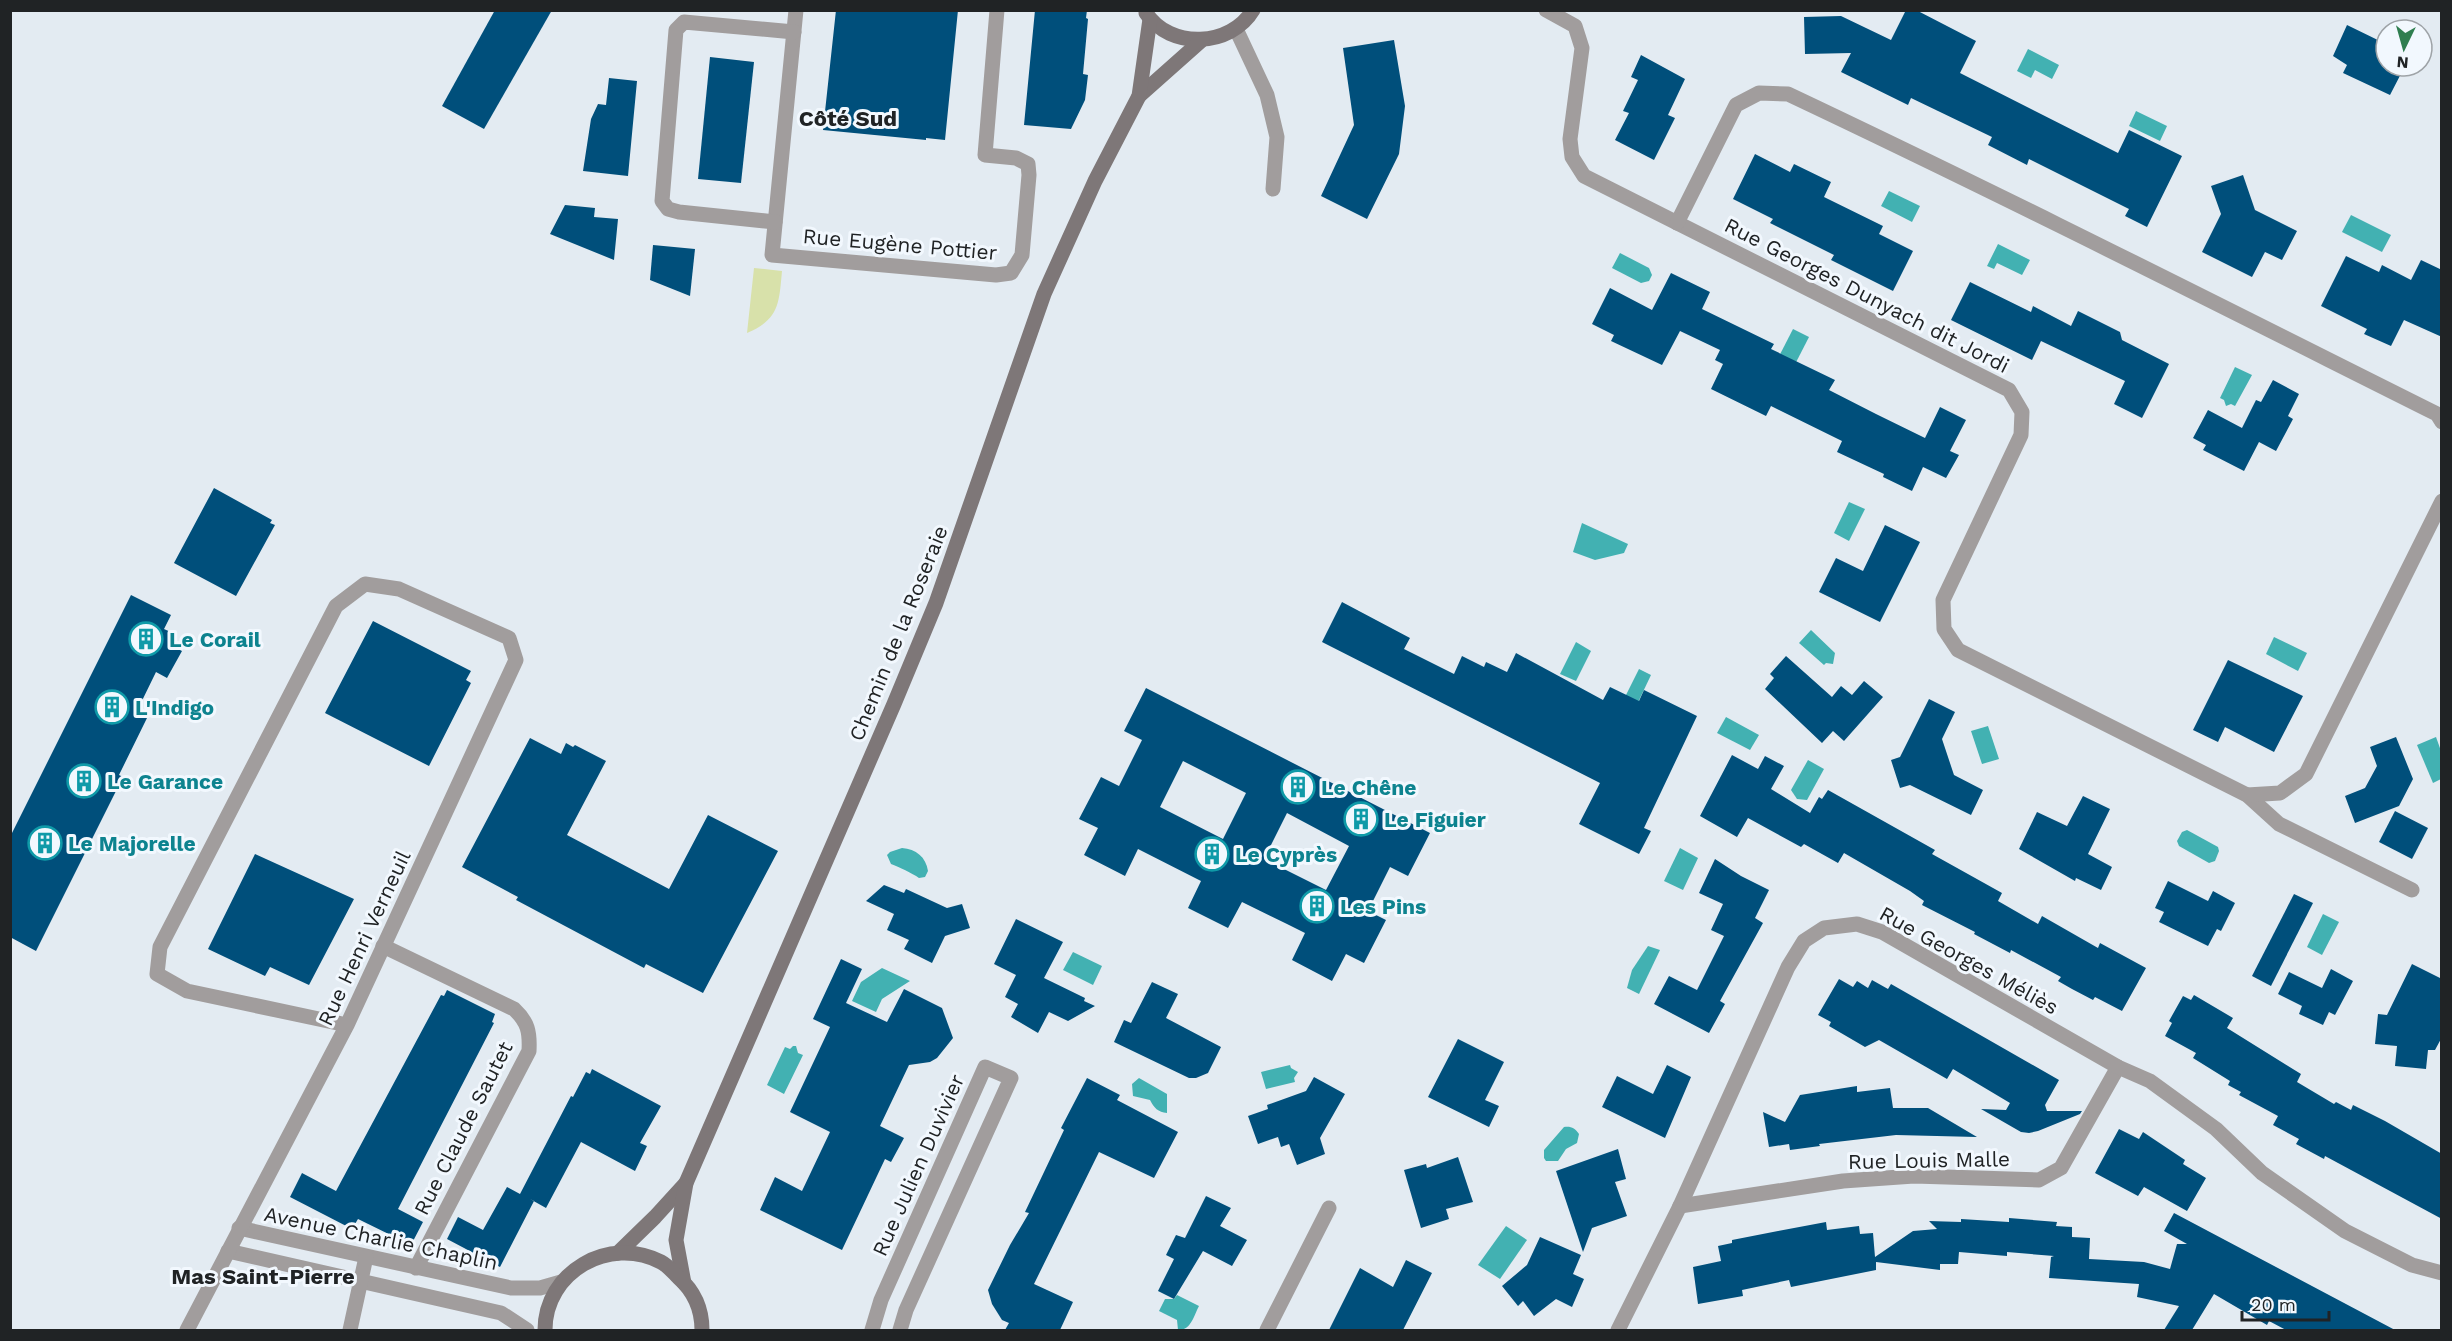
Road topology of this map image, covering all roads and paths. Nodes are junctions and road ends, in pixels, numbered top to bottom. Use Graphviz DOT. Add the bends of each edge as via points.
graph roads {
  1 [pos="796,10"];
  2 [pos="997,10"];
  3 [pos="1253,10"];
  4 [pos="1546,10"];
  5 [pos="1148,15"];
  6 [pos="1236,29"];
  7 [pos="794,32"];
  8 [pos="1202,40"];
  9 [pos="1139,96"];
  10 [pos="1273,189"];
  11 [pos="776,222"];
  12 [pos="1677,223"];
  13 [pos="2442,422"];
  14 [pos="2442,501"];
  15 [pos="2247,795"];
  16 [pos="2412,890"];
  17 [pos="383,946"];
  18 [pos="347,1025"];
  19 [pos="2118,1067"];
  20 [pos="686,1183"];
  21 [pos="1680,1206"];
  22 [pos="1329,1208"];
  23 [pos="238,1228"];
  24 [pos="228,1251"];
  25 [pos="618,1253"];
  26 [pos="366,1257"];
  27 [pos="416,1268"];
  28 [pos="2442,1274"];
  29 [pos="362,1280"];
  30 [pos="561,1282"];
  31 [pos="684,1283"];
  32 [pos="187,1330"];
  33 [pos="350,1330"];
  34 [pos="527,1330"];
  35 [pos="544,1330"];
  36 [pos="702,1330"];
  37 [pos="872,1330"];
  38 [pos="900,1330"];
  39 [pos="1267,1330"];
  40 [pos="1617,1330"];
  1 -- 7 [label="street"];
  2 -- 11 [label="street, Rue Eugène Pottier" via="986,155 1016,158 1028,164 1029,175 1022,255 1011,273 979,275 772,255"];
  3 -- 6 [label="street"];
  4 -- 12 [label="street, Rue Georges Dunyach dit Jordi" via="1575,26 1582,48 1570,139 1572,157 1584,176"];
  5 -- 8 [label="street" via="1165,31"];
  5 -- 9 [label="street, Chemin de la Roseraie"];
  6 -- 8 [label="street"];
  6 -- 10 [label="street" via="1267,95 1277,138"];
  7 -- 11 [label="street"];
  7 -- 11 [label="street" via="684,22 676,30 662,201 679,212"];
  8 -- 9 [label="street, Chemin de la Roseraie"];
  9 -- 20 [label="street, Chemin de la Roseraie" via="1044,294 936,603"];
  12 -- 13 [label="street" via="1736,105 1759,93 1788,94 2437,414"];
  12 -- 15 [label="street, Rue Georges Dunyach dit Jordi" via="2009,390 2022,412 2021,435 1943,600 1944,628 1958,650"];
  14 -- 15 [label="street" via="2306,774 2280,793"];
  15 -- 16 [label="street, Rue Georges Dunyach dit Jordi" via="2279,824"];
  17 -- 18 [label="street, Rue Henri Verneuil"];
  17 -- 18 [label="street, Rue Henri Verneuil" via="516,660 509,638 399,589 365,584 336,606 160,947 156,974 187,990"];
  17 -- 27 [label="street, Rue Claude Sautet" via="514,1010 524,1018 530,1033 529,1051"];
  18 -- 23 [label="street, Rue Henri Verneuil"];
  19 -- 21 [label="street, Rue Louis Malle" via="2061,1168 2039,1180 1914,1176 1854,1180"];
  19 -- 21 [label="street, Rue Georges Méliès" via="1882,932 1857,924 1824,928 1804,941 1788,968"];
  19 -- 28 [label="street, Rue Georges Méliès" via="2150,1081 2207,1122 2262,1173 2345,1231 2412,1265"];
  20 -- 25 [label="street, Chemin de la Roseraie"];
  20 -- 31 [label="street, Chemin de la Roseraie" via="676,1240"];
  21 -- 40 [label="street, Rue Georges Méliès"];
  22 -- 39 [label="street"];
  23 -- 24 [label="street, Avenue Charlie Chaplin"];
  23 -- 26 [label="street, Avenue Charlie Chaplin"];
  24 -- 29 [label="street"];
  24 -- 32 [label="street, Avenue Charlie Chaplin"];
  25 -- 30 [label="street" via="596,1257"];
  25 -- 31 [label="street" via="641,1254 663,1263"];
  26 -- 27 [label="street, Avenue Charlie Chaplin"];
  26 -- 29 [label="street"];
  27 -- 30 [label="street, Avenue Charlie Chaplin" via="511,1288 540,1288"];
  29 -- 33 [label="street"];
  29 -- 34 [label="street" via="501,1313"];
  30 -- 35 [label="street" via="550,1300"];
  31 -- 36 [label="street" via="695,1297"];
  37 -- 38 [label="street, Rue Julien Duvivier" via="881,1300 985,1067 1011,1078"];
}
